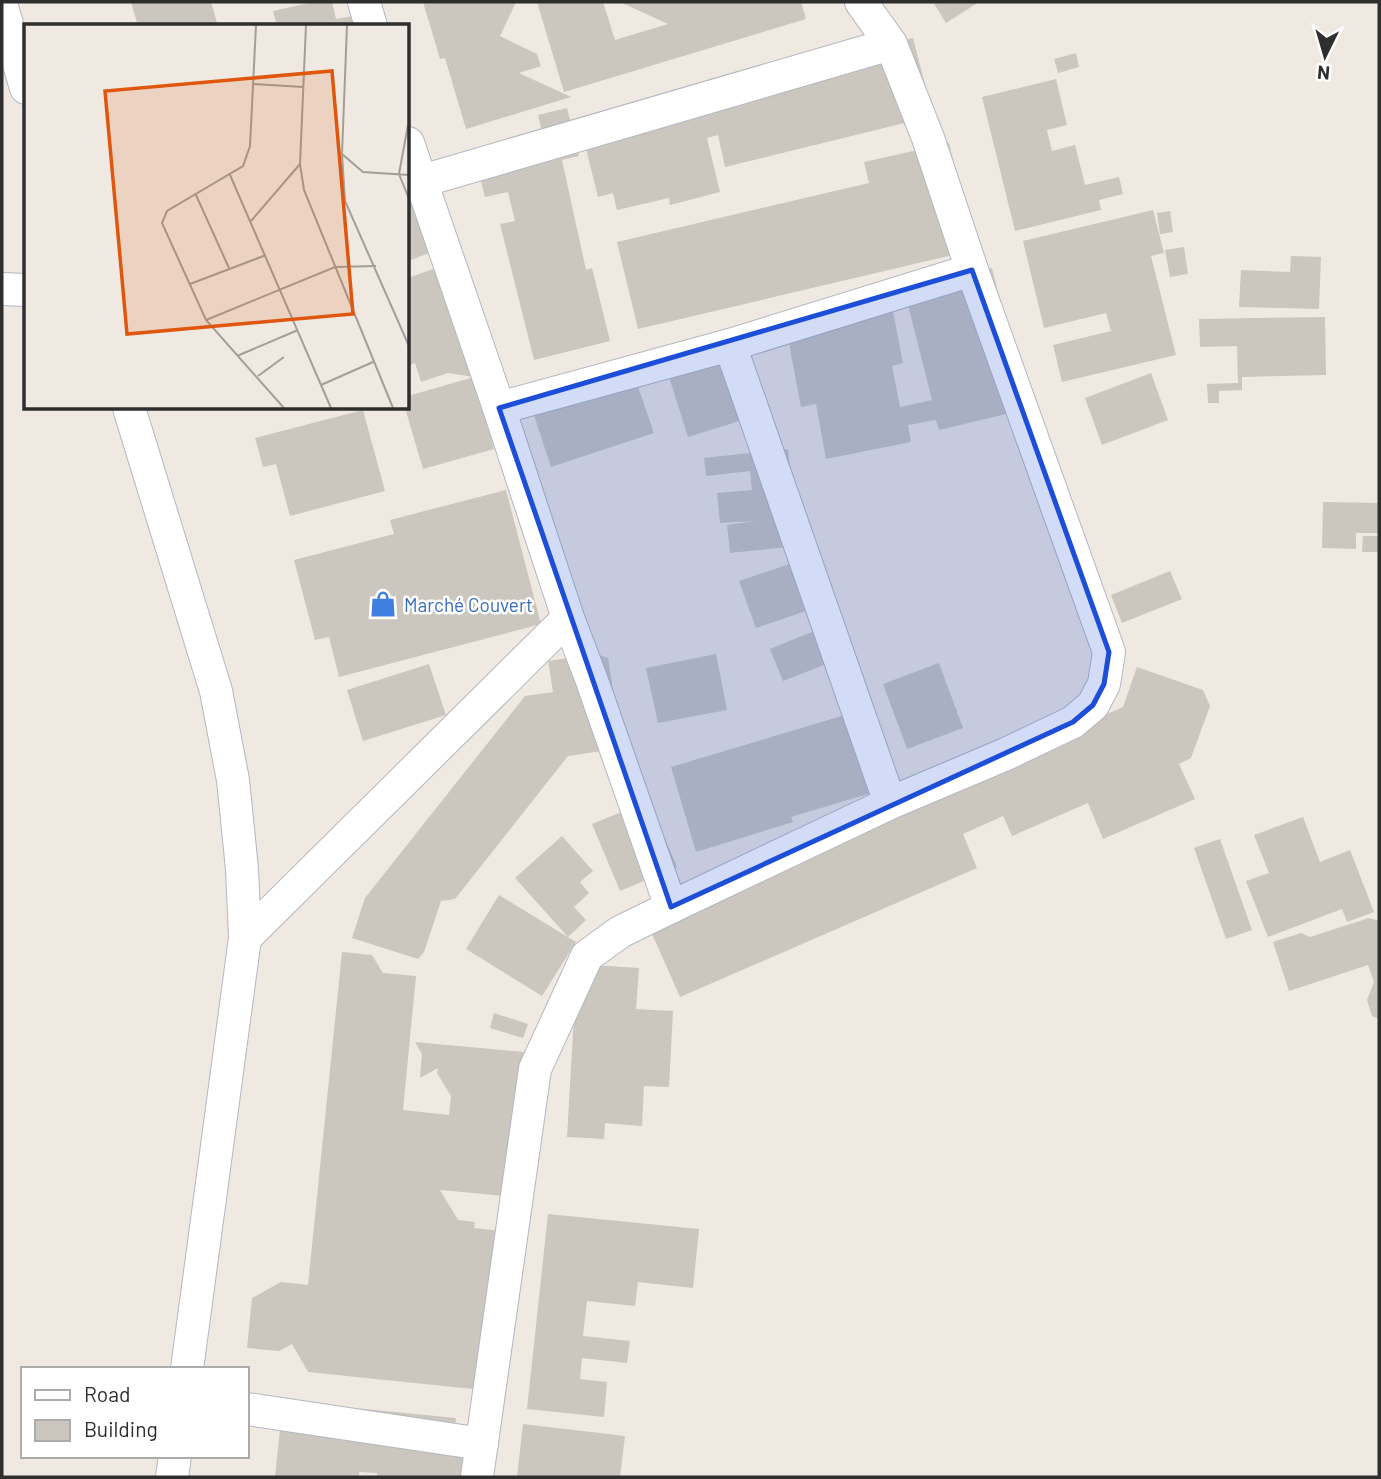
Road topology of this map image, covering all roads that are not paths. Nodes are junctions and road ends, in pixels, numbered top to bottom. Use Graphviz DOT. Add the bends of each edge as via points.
graph roads {
  1 [pos="364,2"];
  2 [pos="861,2"];
  3 [pos="2,7"];
  4 [pos="370,24"];
  5 [pos="891,44"];
  6 [pos="24,81"];
  7 [pos="410,156"];
  8 [pos="414,183"];
  9 [pos="972,270"];
  10 [pos="2,289"];
  11 [pos="24,290"];
  12 [pos="730,345"];
  13 [pos="499,408"];
  14 [pos="130,410"];
  15 [pos="568,618"];
  16 [pos="890,803"];
  17 [pos="671,907"];
  18 [pos="245,938"];
  19 [pos="187,1367"];
  20 [pos="248,1409"];
  21 [pos="482,1444"];
  22 [pos="175,1458"];
  23 [pos="172,1477"];
  24 [pos="477,1477"];
  1 -- 4 [label="street"];
  2 -- 5 [label="street"];
  3 -- 6 [label="street"];
  5 -- 8 [label="street"];
  5 -- 9 [label="street"];
  7 -- 8 [label="street"];
  8 -- 13 [label="street"];
  9 -- 12 [label="street"];
  9 -- 16 [label="street" via="1109,652 1104,684 1093,705 1073,722"];
  10 -- 11 [label="street"];
  12 -- 13 [label="street"];
  12 -- 16 [label="street"];
  13 -- 15 [label="street"];
  14 -- 18 [label="street" via="216,691 233,780"];
  15 -- 17 [label="street"];
  15 -- 18 [label="street"];
  16 -- 17 [label="street"];
  17 -- 21 [label="street" via="620,932 587,956 535,1069"];
  18 -- 19 [label="street"];
  20 -- 21 [label="street"];
  21 -- 24 [label="street"];
  22 -- 23 [label="street"];
}
